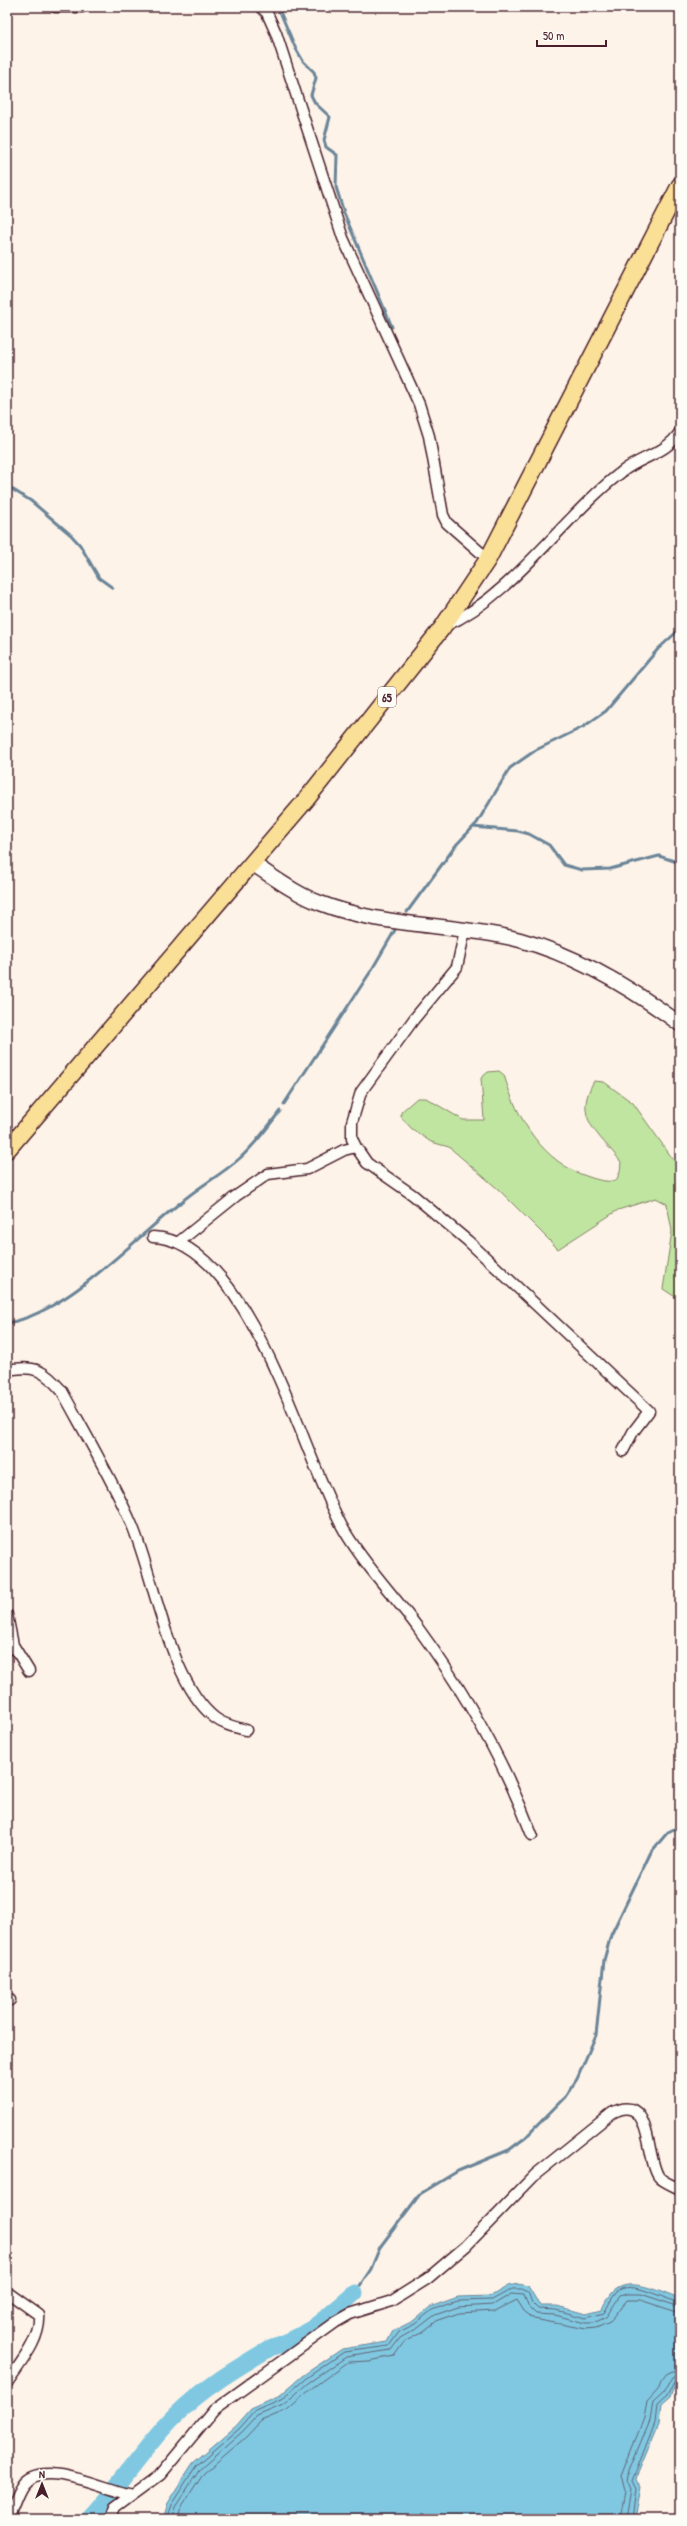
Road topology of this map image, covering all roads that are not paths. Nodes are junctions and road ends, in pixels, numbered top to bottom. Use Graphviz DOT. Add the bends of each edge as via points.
graph roads {
  1 [pos="55,7"];
  2 [pos="82,7"];
  3 [pos="261,7"];
  4 [pos="680,185"];
  5 [pos="680,432"];
  6 [pos="488,559"];
  7 [pos="442,628"];
  8 [pos="253,864"];
  9 [pos="465,930"];
  10 [pos="680,1024"];
  11 [pos="356,1147"];
  12 [pos="7,1150"];
  13 [pos="153,1237"];
  14 [pos="180,1241"];
  15 [pos="7,1370"];
  16 [pos="623,1451"];
  17 [pos="7,1615"];
  18 [pos="29,1671"];
  19 [pos="246,1730"];
  20 [pos="532,1835"];
  21 [pos="680,2189"];
  22 [pos="7,2292"];
  23 [pos="7,2383"];
  24 [pos="134,2496"];
  25 [pos="7,2519"];
  26 [pos="112,2519"];
  1 -- 2 [label="street"];
  3 -- 6 [label="street" via="267,13 276,33 343,238 419,404 433,452 443,515 447,523"];
  4 -- 6 [label="main road, 65"];
  5 -- 7 [label="street" via="660,451 614,478 483,602 457,621"];
  6 -- 7 [label="main road, 65"];
  7 -- 8 [label="main road, 65"];
  8 -- 9 [label="main road" via="300,895 342,911"];
  8 -- 12 [label="main road, 65"];
  9 -- 10 [label="main road" via="521,940 568,959 635,993"];
  9 -- 11 [label="street" via="457,967 414,1019 361,1092 352,1122 352,1138"];
  11 -- 14 [label="street" via="344,1150 307,1169 268,1174"];
  11 -- 16 [label="street" via="367,1163 413,1195 468,1241 649,1411"];
  13 -- 14 [label="street"];
  14 -- 20 [label="street" via="191,1248 226,1285 257,1331 343,1528 359,1555 417,1627 462,1692 509,1778"];
  15 -- 19 [label="street" via="29,1367 38,1370 51,1378 62,1391 133,1526 180,1669 192,1693 216,1718 228,1725"];
  17 -- 18 [label="street" via="13,1645"];
  21 -- 24 [label="street" via="659,2178 645,2129 637,2112 620,2109 612,2113 536,2174 466,2246 427,2279 392,2301 350,2314 336,2322 214,2410 163,2472"];
  22 -- 23 [label="street" via="39,2315 40,2326 37,2336"];
  24 -- 25 [label="street" via="94,2483 45,2474 34,2477 23,2485"];
  24 -- 26 [label="street" via="115,2508"];
}
